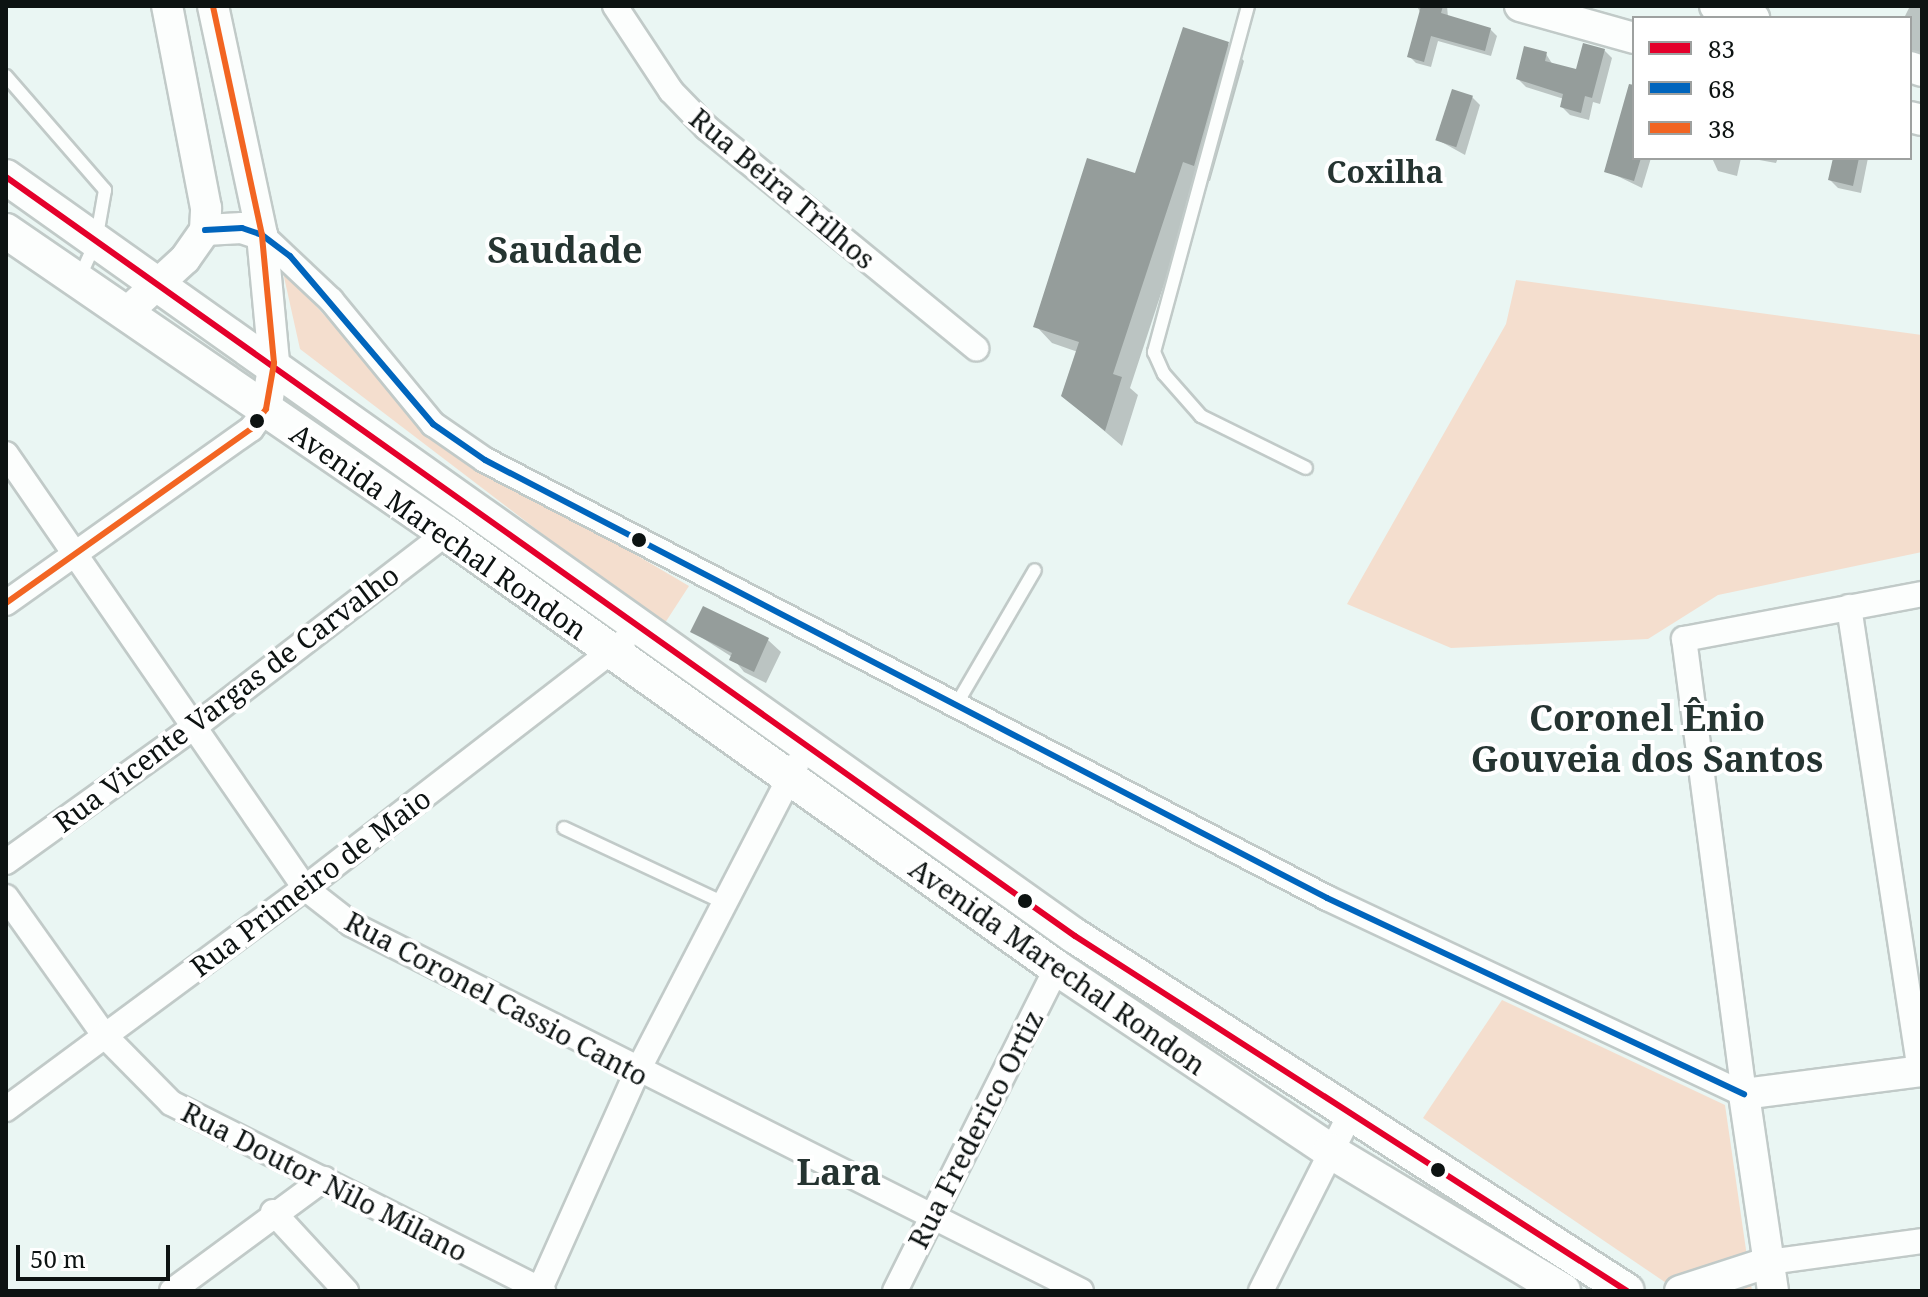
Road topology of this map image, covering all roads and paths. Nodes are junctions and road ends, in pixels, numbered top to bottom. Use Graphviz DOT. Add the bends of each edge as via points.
graph roads {
  1 [pos="167,6"];
  2 [pos="213,6"];
  3 [pos="615,6"];
  4 [pos="1248,6"];
  5 [pos="1520,6"];
  6 [pos="1715,6"];
  7 [pos="1570,13"];
  8 [pos="1748,16"];
  9 [pos="1632,37"];
  10 [pos="6,76"];
  11 [pos="6,177"];
  12 [pos="205,230"];
  13 [pos="6,231"];
  14 [pos="262,235"];
  15 [pos="96,241"];
  16 [pos="78,280"];
  17 [pos="158,283"];
  18 [pos="126,313"];
  19 [pos="976,348"];
  20 [pos="274,363"];
  21 [pos="266,409"];
  22 [pos="6,454"];
  23 [pos="1306,468"];
  24 [pos="446,533"];
  25 [pos="76,551"];
  26 [pos="1035,570"];
  27 [pos="1922,594"];
  28 [pos="6,603"];
  29 [pos="1849,607"];
  30 [pos="638,626"];
  31 [pos="612,654"];
  32 [pos="956,705"];
  33 [pos="191,729"];
  34 [pos="808,746"];
  35 [pos="789,777"];
  36 [pos="564,828"];
  37 [pos="6,862"];
  38 [pos="305,888"];
  39 [pos="6,897"];
  40 [pos="724,903"];
  41 [pos="1057,968"];
  42 [pos="104,1035"];
  43 [pos="1921,1071"];
  44 [pos="637,1072"];
  45 [pos="1744,1094"];
  46 [pos="6,1109"];
  47 [pos="1350,1115"];
  48 [pos="1330,1151"];
  49 [pos="324,1179"];
  50 [pos="273,1212"];
  51 [pos="929,1217"];
  52 [pos="1922,1241"];
  53 [pos="1771,1277"];
  54 [pos="172,1291"];
  55 [pos="346,1291"];
  56 [pos="541,1291"];
  57 [pos="895,1291"];
  58 [pos="1081,1291"];
  59 [pos="1261,1291"];
  60 [pos="1563,1291"];
  61 [pos="1627,1291"];
  62 [pos="1680,1291"];
  1 -- 12 [label="street" via="206,208"];
  2 -- 14 [label="street, Avenida Marechal Rondon"];
  3 -- 19 [label="street, Rua Beira Trilhos" via="671,91 707,128"];
  4 -- 23 [label="lane" via="1154,352 1164,374 1201,416"];
  5 -- 7 [label="street"];
  6 -- 8 [label="street"];
  7 -- 9 [label="street"];
  10 -- 15 [label="lane" via="105,190"];
  11 -- 15 [label="main road, Avenida Marechal Rondon"];
  12 -- 14 [label="street" via="242,228"];
  12 -- 17 [label="street" via="185,259"];
  13 -- 16 [label="main road, Avenida Marechal Rondon"];
  14 -- 20 [label="street, Avenida Marechal Rondon"];
  14 -- 32 [label="street" via="331,300 433,424 485,460"];
  15 -- 16 [label="lane"];
  15 -- 17 [label="main road, Avenida Marechal Rondon"];
  16 -- 18 [label="main road, Avenida Marechal Rondon"];
  17 -- 18 [label="street"];
  17 -- 20 [label="main road, Avenida Marechal Rondon"];
  18 -- 21 [label="main road, Avenida Marechal Rondon"];
  20 -- 21 [label="street, Avenida Marechal Rondon"];
  20 -- 30 [label="main road, Avenida Marechal Rondon"];
  21 -- 24 [label="main road, Avenida Marechal Rondon"];
  21 -- 25 [label="street" via="251,429"];
  22 -- 25 [label="street, Rua Coronel Cassio Canto"];
  24 -- 31 [label="main road, Avenida Marechal Rondon"];
  24 -- 33 [label="street, Rua Vicente Vargas de Carvalho"];
  25 -- 28 [label="street"];
  25 -- 33 [label="street, Rua Coronel Cassio Canto"];
  26 -- 32 [label="lane"];
  27 -- 29 [label="street"];
  29 -- 43 [label="street"];
  29 -- 45 [label="street" via="1684,639"];
  30 -- 31 [label="street, Avenida Marechal Rondon"];
  30 -- 34 [label="main road, Avenida Marechal Rondon"];
  31 -- 35 [label="main road, Avenida Marechal Rondon"];
  31 -- 38 [label="street, Rua Primeiro de Maio"];
  32 -- 45 [label="street" via="1327,898"];
  33 -- 37 [label="street, Rua Vicente Vargas de Carvalho"];
  33 -- 38 [label="street, Rua Coronel Cassio Canto"];
  34 -- 35 [label="street"];
  34 -- 47 [label="main road, Avenida Marechal Rondon" via="1075,936"];
  35 -- 40 [label="street"];
  35 -- 41 [label="main road, Avenida Marechal Rondon"];
  36 -- 40 [label="lane"];
  38 -- 42 [label="street, Rua Primeiro de Maio"];
  38 -- 44 [label="street, Rua Coronel Cassio Canto" via="351,924"];
  39 -- 42 [label="street, Rua Doutor Nilo Milano"];
  40 -- 44 [label="street"];
  41 -- 48 [label="main road, Avenida Marechal Rondon"];
  41 -- 51 [label="street, Rua Frederico Ortiz"];
  42 -- 46 [label="street, Rua Primeiro de Maio"];
  42 -- 49 [label="street, Rua Doutor Nilo Milano" via="171,1103"];
  43 -- 45 [label="street"];
  44 -- 51 [label="street, Rua Coronel Cassio Canto"];
  44 -- 56 [label="street"];
  45 -- 53 [label="street"];
  47 -- 48 [label="street"];
  47 -- 61 [label="main road, Avenida Marechal Rondon"];
  48 -- 59 [label="street"];
  48 -- 60 [label="main road, Avenida Marechal Rondon"];
  49 -- 50 [label="street"];
  49 -- 56 [label="street, Rua Doutor Nilo Milano"];
  50 -- 54 [label="street"];
  50 -- 55 [label="street"];
  51 -- 57 [label="street, Rua Frederico Ortiz"];
  51 -- 58 [label="street, Rua Coronel Cassio Canto"];
  52 -- 53 [label="street"];
  53 -- 62 [label="street"];
}
